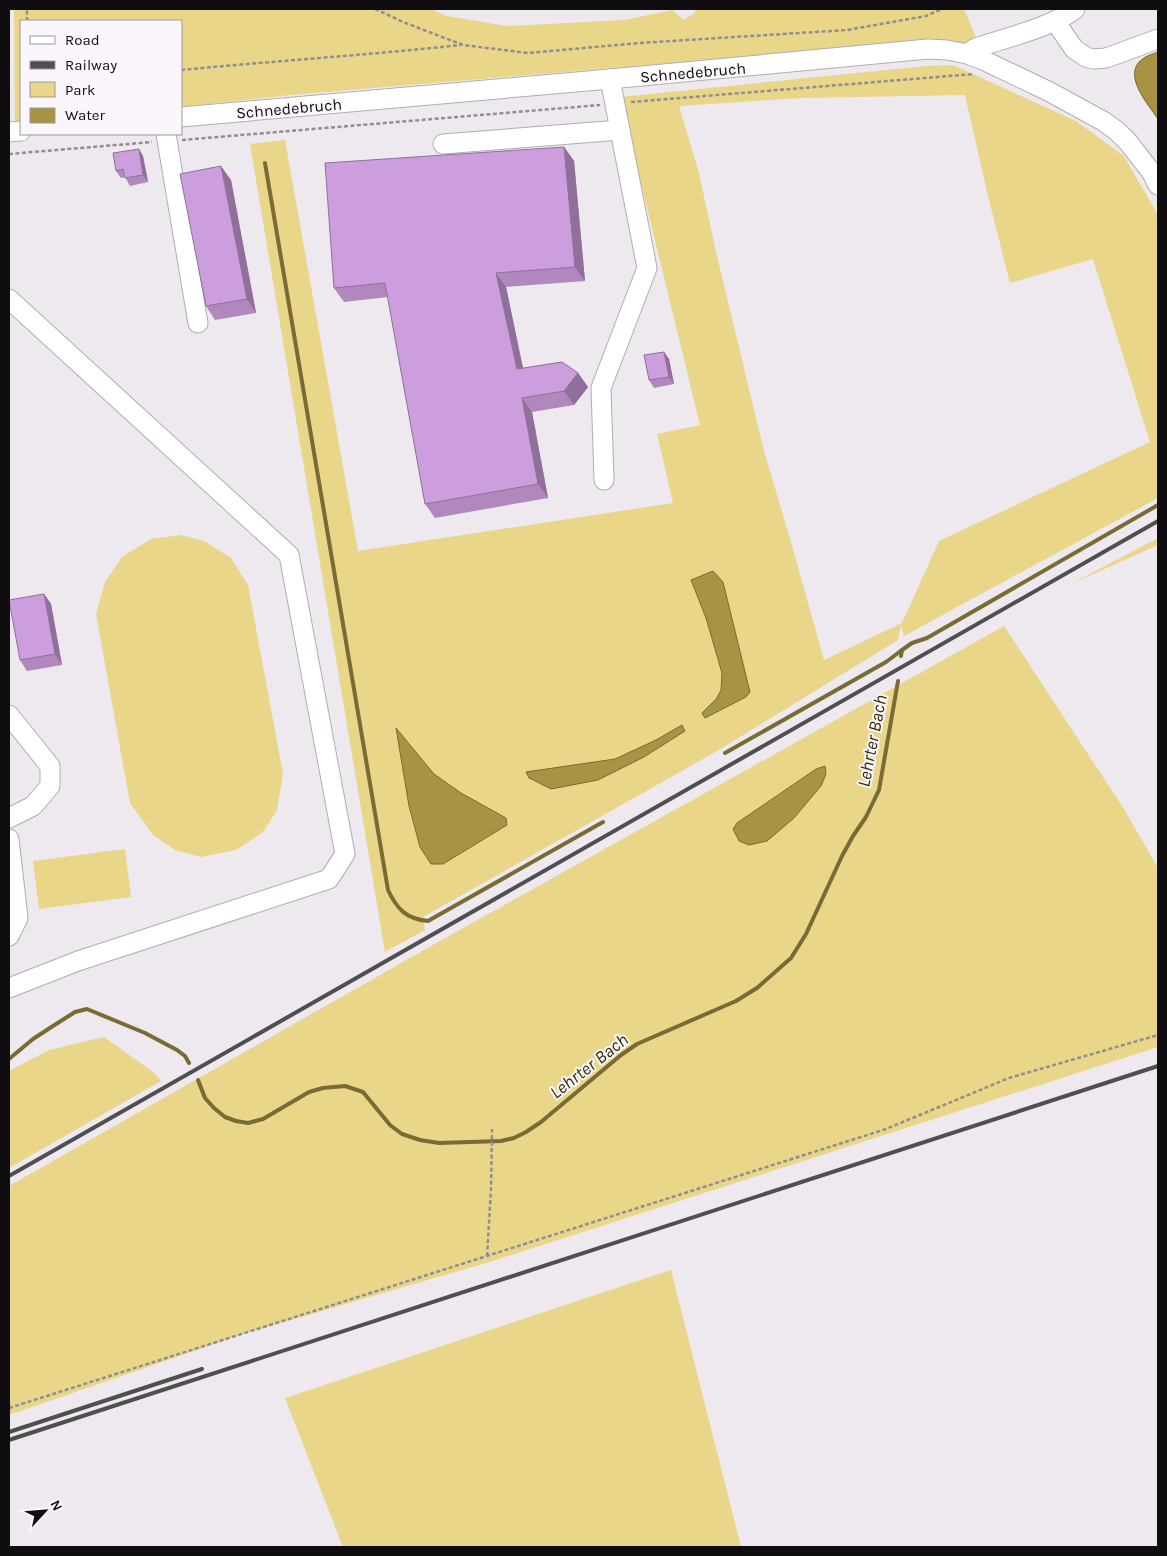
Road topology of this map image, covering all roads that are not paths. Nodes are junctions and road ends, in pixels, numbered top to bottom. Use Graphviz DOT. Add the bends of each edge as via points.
graph roads {
  1 [pos="1075,9"];
  2 [pos="1056,21"];
  3 [pos="1158,39"];
  4 [pos="967,54"];
  5 [pos="610,79"];
  6 [pos="182,117"];
  7 [pos="620,130"];
  8 [pos="167,137"];
  9 [pos="443,144"];
  10 [pos="1158,185"];
  11 [pos="9,298"];
  12 [pos="198,323"];
  13 [pos="604,480"];
  14 [pos="9,715"];
  15 [pos="9,818"];
  16 [pos="9,839"];
  17 [pos="9,936"];
  18 [pos="9,988"];
  1 -- 2 [label="street"];
  2 -- 3 [label="street" via="1074,49 1093,59 1106,58"];
  2 -- 4 [label="street"];
  4 -- 5 [label="street, Schnedebruch" via="928,49"];
  4 -- 10 [label="street, Schnedebruch" via="1048,91 1117,131"];
  5 -- 6 [label="street, Schnedebruch"];
  5 -- 7 [label="street"];
  7 -- 9 [label="street"];
  7 -- 13 [label="street" via="647,268 601,388"];
  8 -- 12 [label="street"];
  11 -- 18 [label="street" via="288,555 346,854 329,879 78,961"];
  14 -- 15 [label="street" via="50,766 50,786 33,806"];
  16 -- 17 [label="street" via="18,918"];
}
